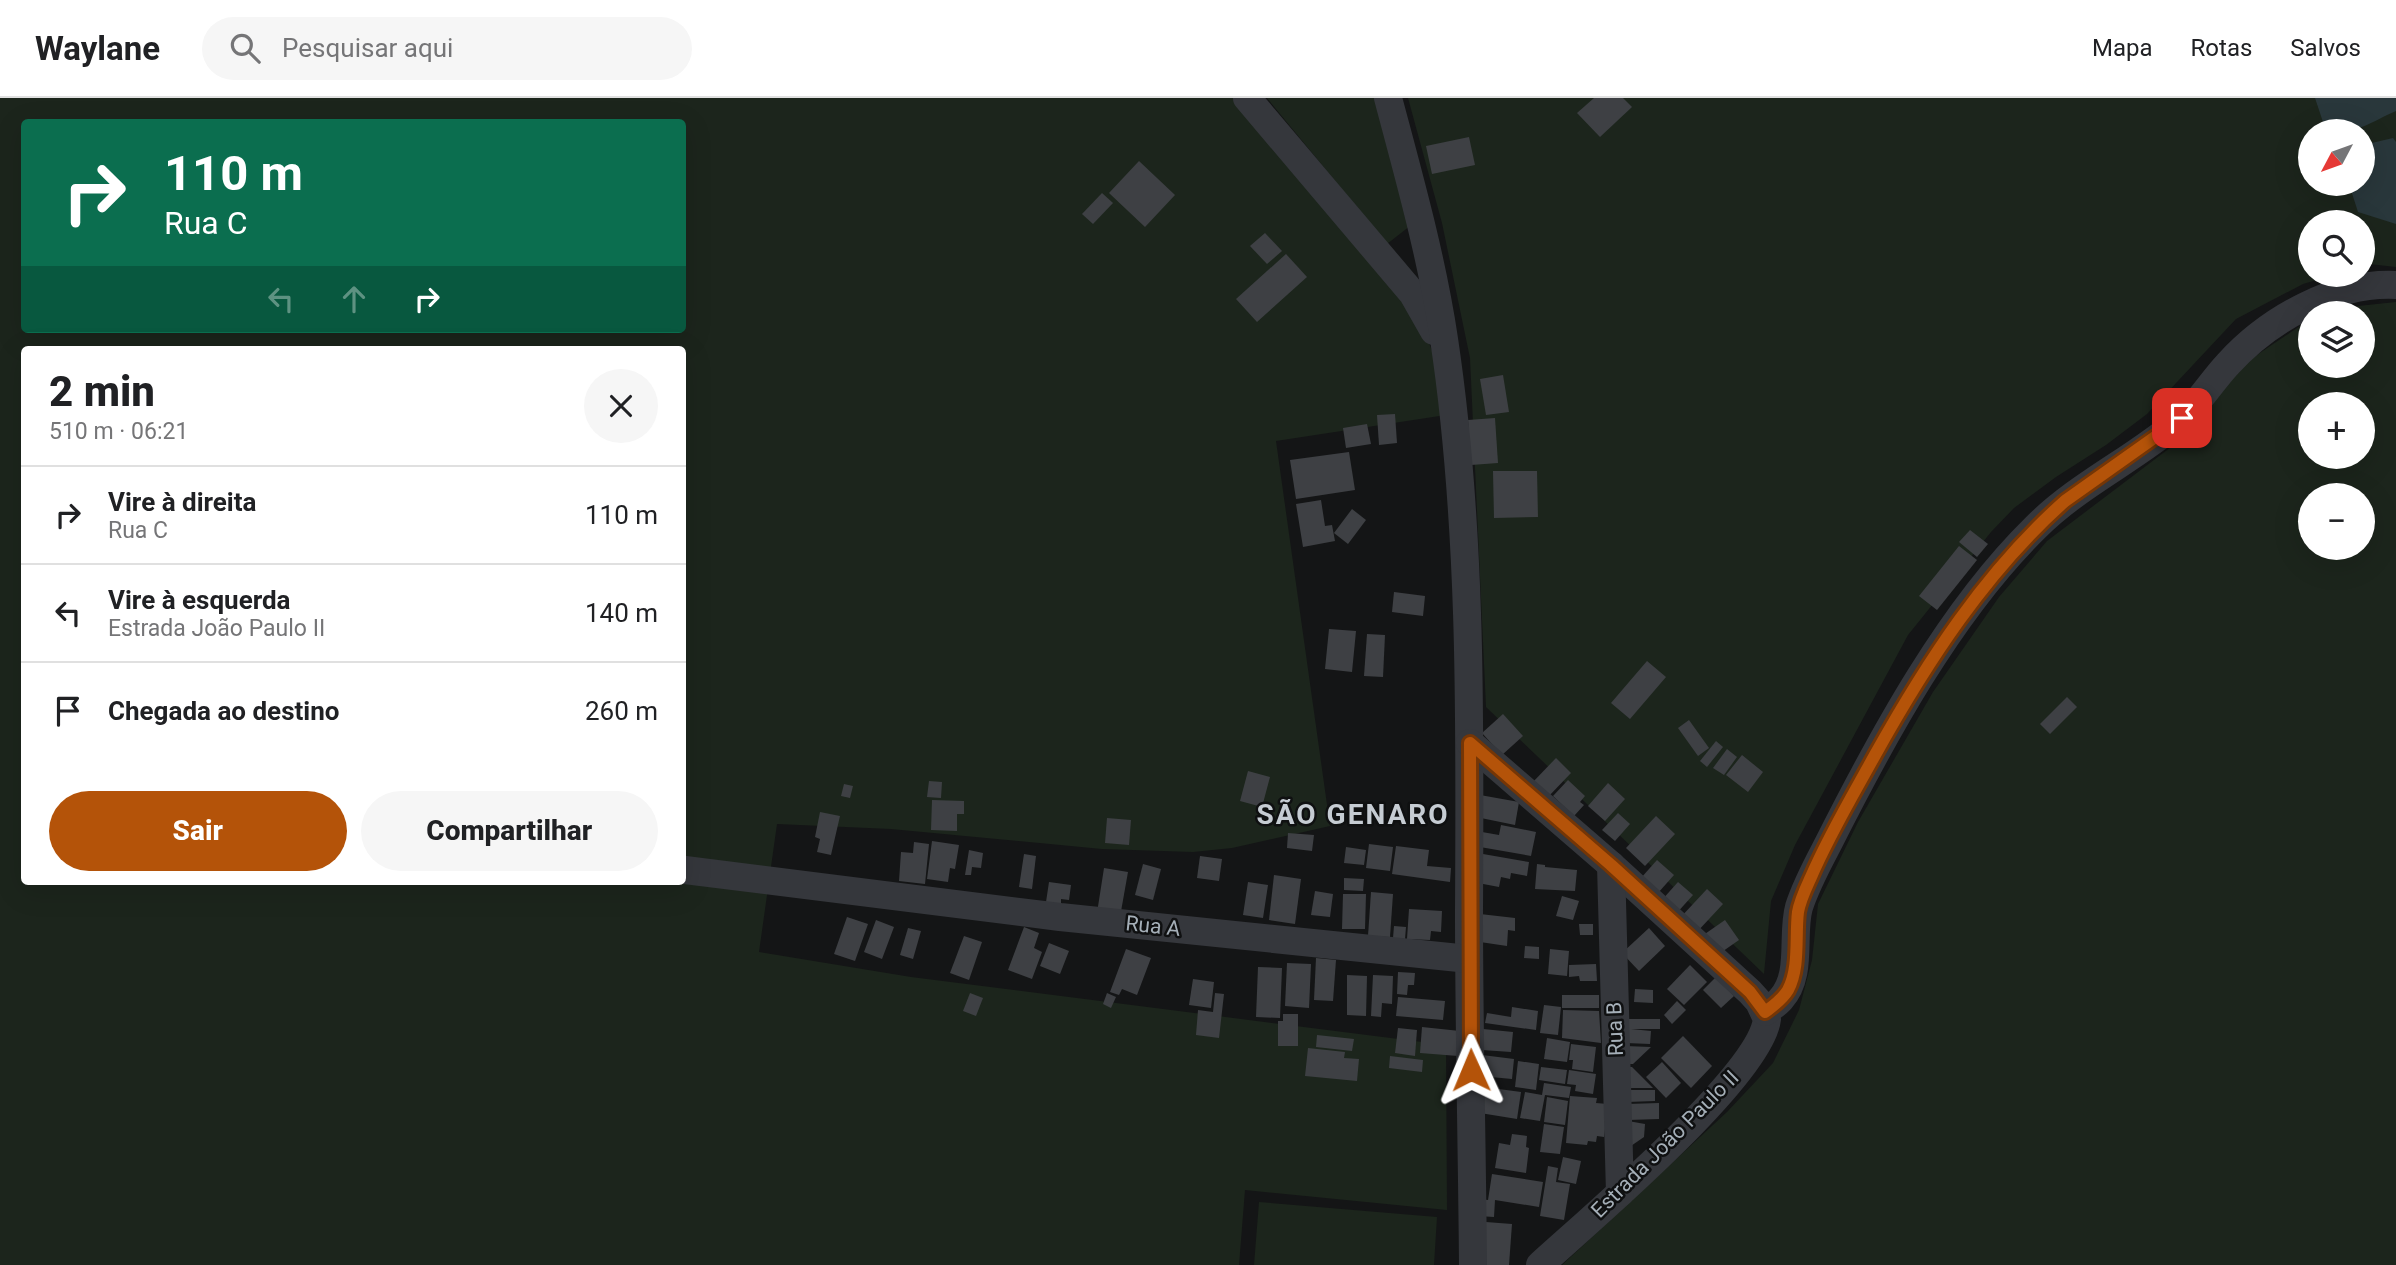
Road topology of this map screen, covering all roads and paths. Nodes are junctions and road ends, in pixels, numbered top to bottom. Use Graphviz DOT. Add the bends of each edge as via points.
graph roads {
  1 [pos="1247,98"];
  2 [pos="1388,98"];
  3 [pos="2396,285"];
  4 [pos="1448,363"];
  5 [pos="1470,743"];
  6 [pos="1611,865"];
  7 [pos="686,870"];
  8 [pos="1469,959"];
  9 [pos="1765,1012"];
  10 [pos="1620,1193"];
  11 [pos="1473,1265"];
  12 [pos="1540,1265"];
  1 -- 4 [label="street" via="1413,293"];
  2 -- 4 [label="street" via="1413,189"];
  3 -- 9 [label="street" via="2326,296 2268,329 2230,362 2182,418 2035,527 1962,615 1853,794 1799,909 1788,989"];
  4 -- 5 [label="street" via="1461,483"];
  5 -- 6 [label="street"];
  5 -- 8 [label="street"];
  6 -- 9 [label="street" via="1750,992"];
  6 -- 10 [label="street, Rua B"];
  7 -- 8 [label="street, Rua A" via="1060,917"];
  8 -- 11 [label="street"];
  9 -- 10 [label="street, Estrada João Paulo II" via="1766,1027 1747,1062"];
  10 -- 12 [label="street, Estrada João Paulo II"];
}
